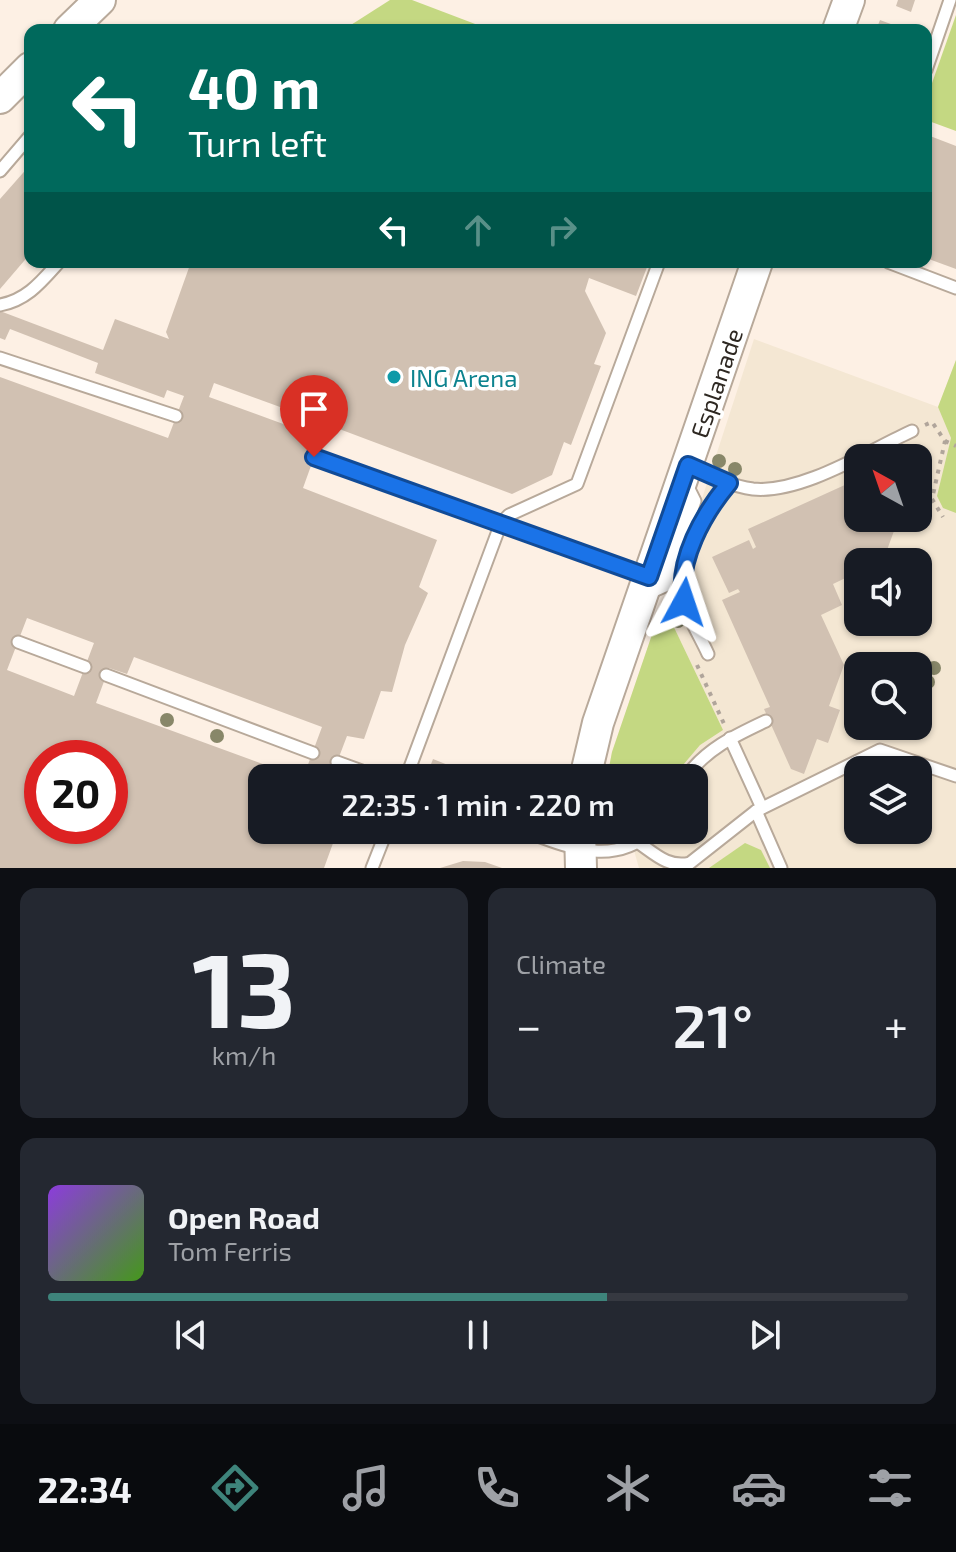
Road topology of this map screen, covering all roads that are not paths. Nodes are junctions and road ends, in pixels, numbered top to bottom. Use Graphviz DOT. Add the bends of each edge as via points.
graph roads {
  1 [pos="100,0"];
  2 [pos="849,0"];
  3 [pos="950,0"];
  4 [pos="75,24"];
  5 [pos="840,24"];
  6 [pos="932,52"];
  7 [pos="24,74"];
  8 [pos="0,98"];
  9 [pos="24,143"];
  10 [pos="0,171"];
  11 [pos="53,268"];
  12 [pos="657,268"];
  13 [pos="755,268"];
  14 [pos="904,268"];
  15 [pos="956,288"];
  16 [pos="0,305"];
  17 [pos="0,358"];
  18 [pos="176,416"];
  19 [pos="912,431"];
  20 [pos="314,457"];
  21 [pos="686,471"];
  22 [pos="729,483"];
  23 [pos="501,523"];
  24 [pos="646,586"];
  25 [pos="18,642"];
  26 [pos="708,654"];
  27 [pos="85,667"];
  28 [pos="106,675"];
  29 [pos="766,721"];
  30 [pos="728,733"];
  31 [pos="313,753"];
  32 [pos="337,762"];
  33 [pos="342,764"];
  34 [pos="411,764"];
  35 [pos="588,764"];
  36 [pos="698,764"];
  37 [pos="956,776"];
  38 [pos="759,809"];
  39 [pos="381,844"];
  40 [pos="637,844"];
  41 [pos="640,844"];
  42 [pos="580,850"];
  43 [pos="372,868"];
  44 [pos="781,868"];
  1 -- 4 [label="street"];
  2 -- 5 [label="street"];
  3 -- 6 [label="lane"];
  7 -- 8 [label="street"];
  9 -- 10 [label="lane"];
  11 -- 16 [label="lane" via="23,298"];
  12 -- 23 [label="lane" via="577,484"];
  13 -- 21 [label="street, Esplanade"];
  14 -- 15 [label="lane"];
  17 -- 18 [label="lane"];
  19 -- 22 [label="lane" via="793,484 764,489"];
  20 -- 23 [label="lane"];
  21 -- 22 [label="lane"];
  21 -- 24 [label="street, Esplanade"];
  22 -- 26 [label="lane" via="706,512 684,575 684,602"];
  23 -- 24 [label="lane"];
  23 -- 34 [label="lane"];
  24 -- 35 [label="street, Esplanade"];
  25 -- 27 [label="lane"];
  28 -- 31 [label="lane"];
  29 -- 30 [label="lane"];
  30 -- 36 [label="lane"];
  30 -- 38 [label="lane"];
  32 -- 33 [label="lane"];
  37 -- 38 [label="lane" via="880,750"];
  38 -- 41 [label="lane" via="686,864 667,862"];
  38 -- 44 [label="lane"];
  39 -- 43 [label="lane"];
  40 -- 42 [label="lane" via="623,852"];
}
